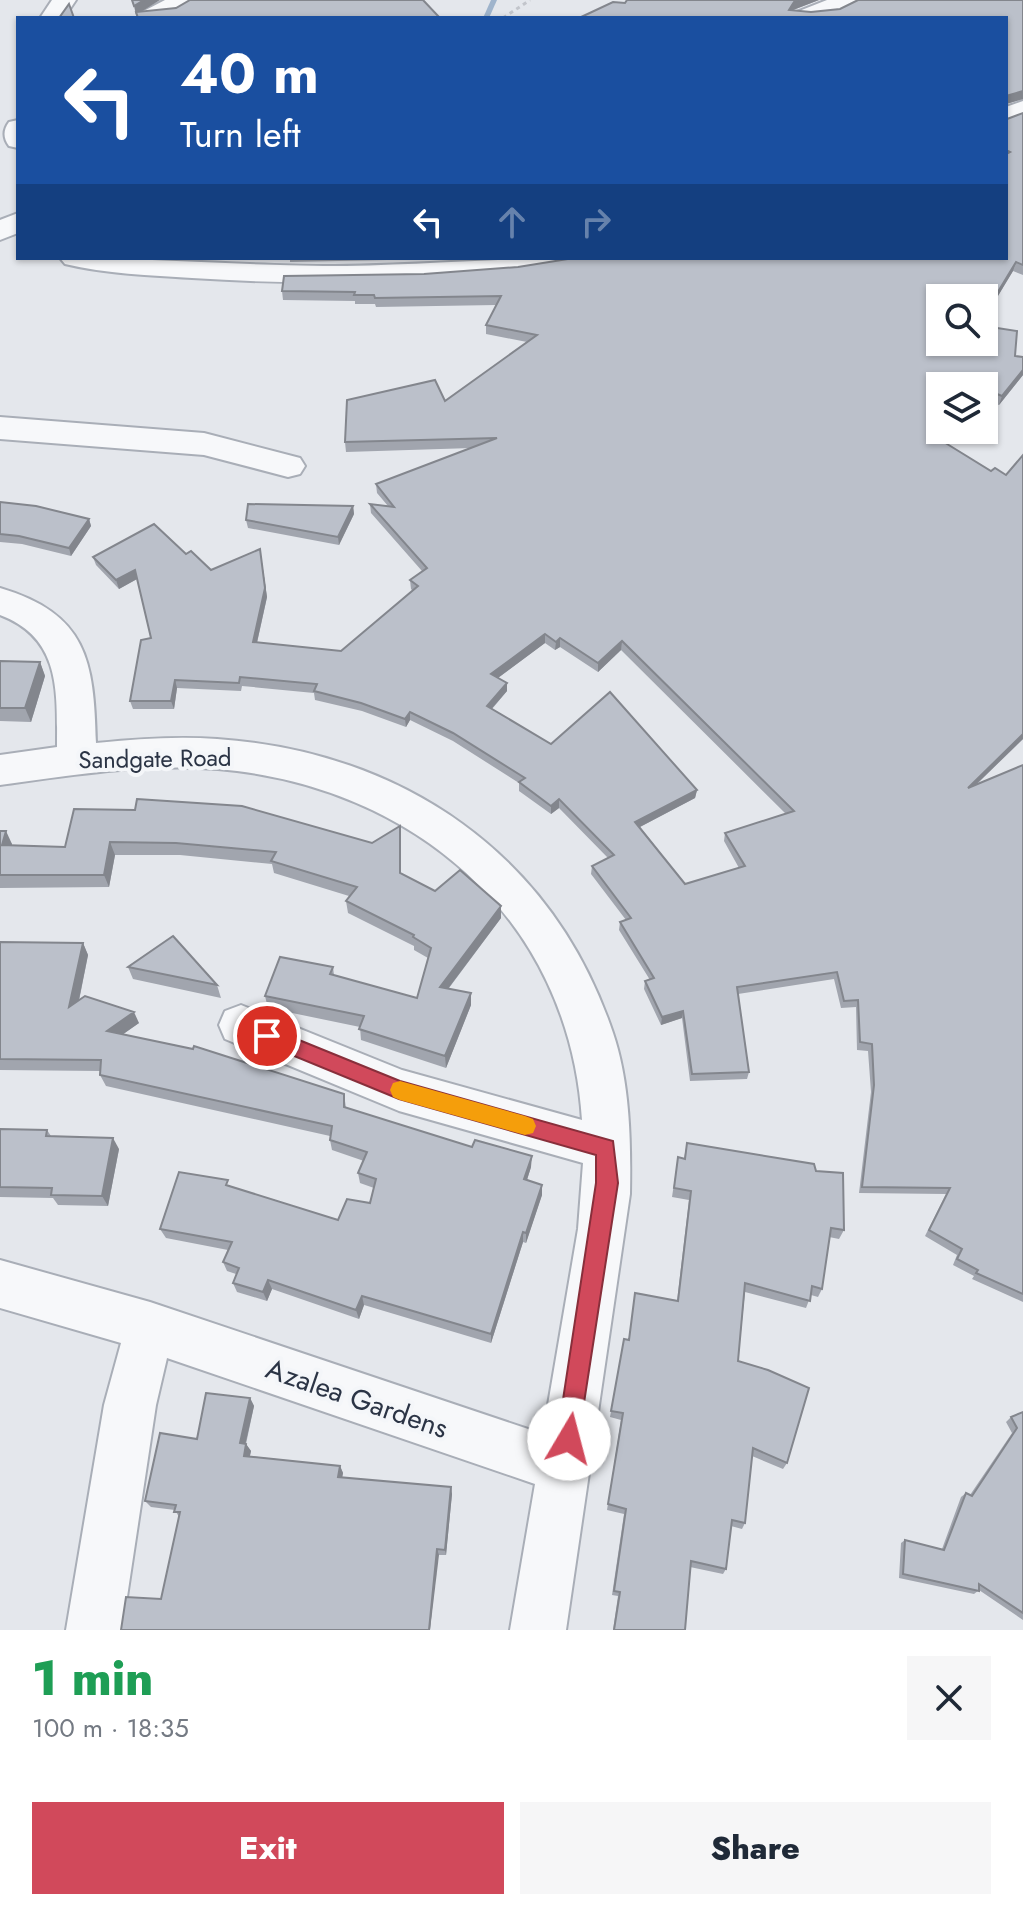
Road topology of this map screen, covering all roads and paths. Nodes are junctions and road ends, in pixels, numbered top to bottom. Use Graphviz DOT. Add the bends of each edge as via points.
graph roads {
  1 [pos="184,0"];
  2 [pos="530,0"];
  3 [pos="849,0"];
  4 [pos="153,16"];
  5 [pos="506,16"];
  6 [pos="808,16"];
  7 [pos="97,260"];
  8 [pos="552,260"];
  9 [pos="0,428"];
  10 [pos="288,466"];
  11 [pos="0,601"];
  12 [pos="77,759"];
  13 [pos="0,770"];
  14 [pos="241,1025"];
  15 [pos="606,1148"];
  16 [pos="0,1284"];
  17 [pos="150,1327"];
  18 [pos="565,1468"];
  19 [pos="94,1630"];
  20 [pos="538,1630"];
  1 -- 4 [label="street"];
  2 -- 5 [label="path"];
  3 -- 6 [label="street"];
  7 -- 8 [label="street" via="241,273 380,274 503,268"];
  9 -- 10 [label="street" via="41,436 202,444"];
  11 -- 12 [label="street" via="36,617 67,651 75,677"];
  12 -- 13 [label="street, Sandgate Road"];
  12 -- 15 [label="street, Sandgate Road" via="217,754 312,770 369,787 460,842 505,882 542,929 571,979 602,1080"];
  14 -- 15 [label="street" via="399,1090"];
  15 -- 18 [label="street, Sandgate Road" via="607,1183"];
  16 -- 17 [label="street, Azalea Gardens"];
  17 -- 18 [label="street, Azalea Gardens"];
  17 -- 19 [label="street" via="130,1405"];
  18 -- 20 [label="street, Sandgate Road"];
}
